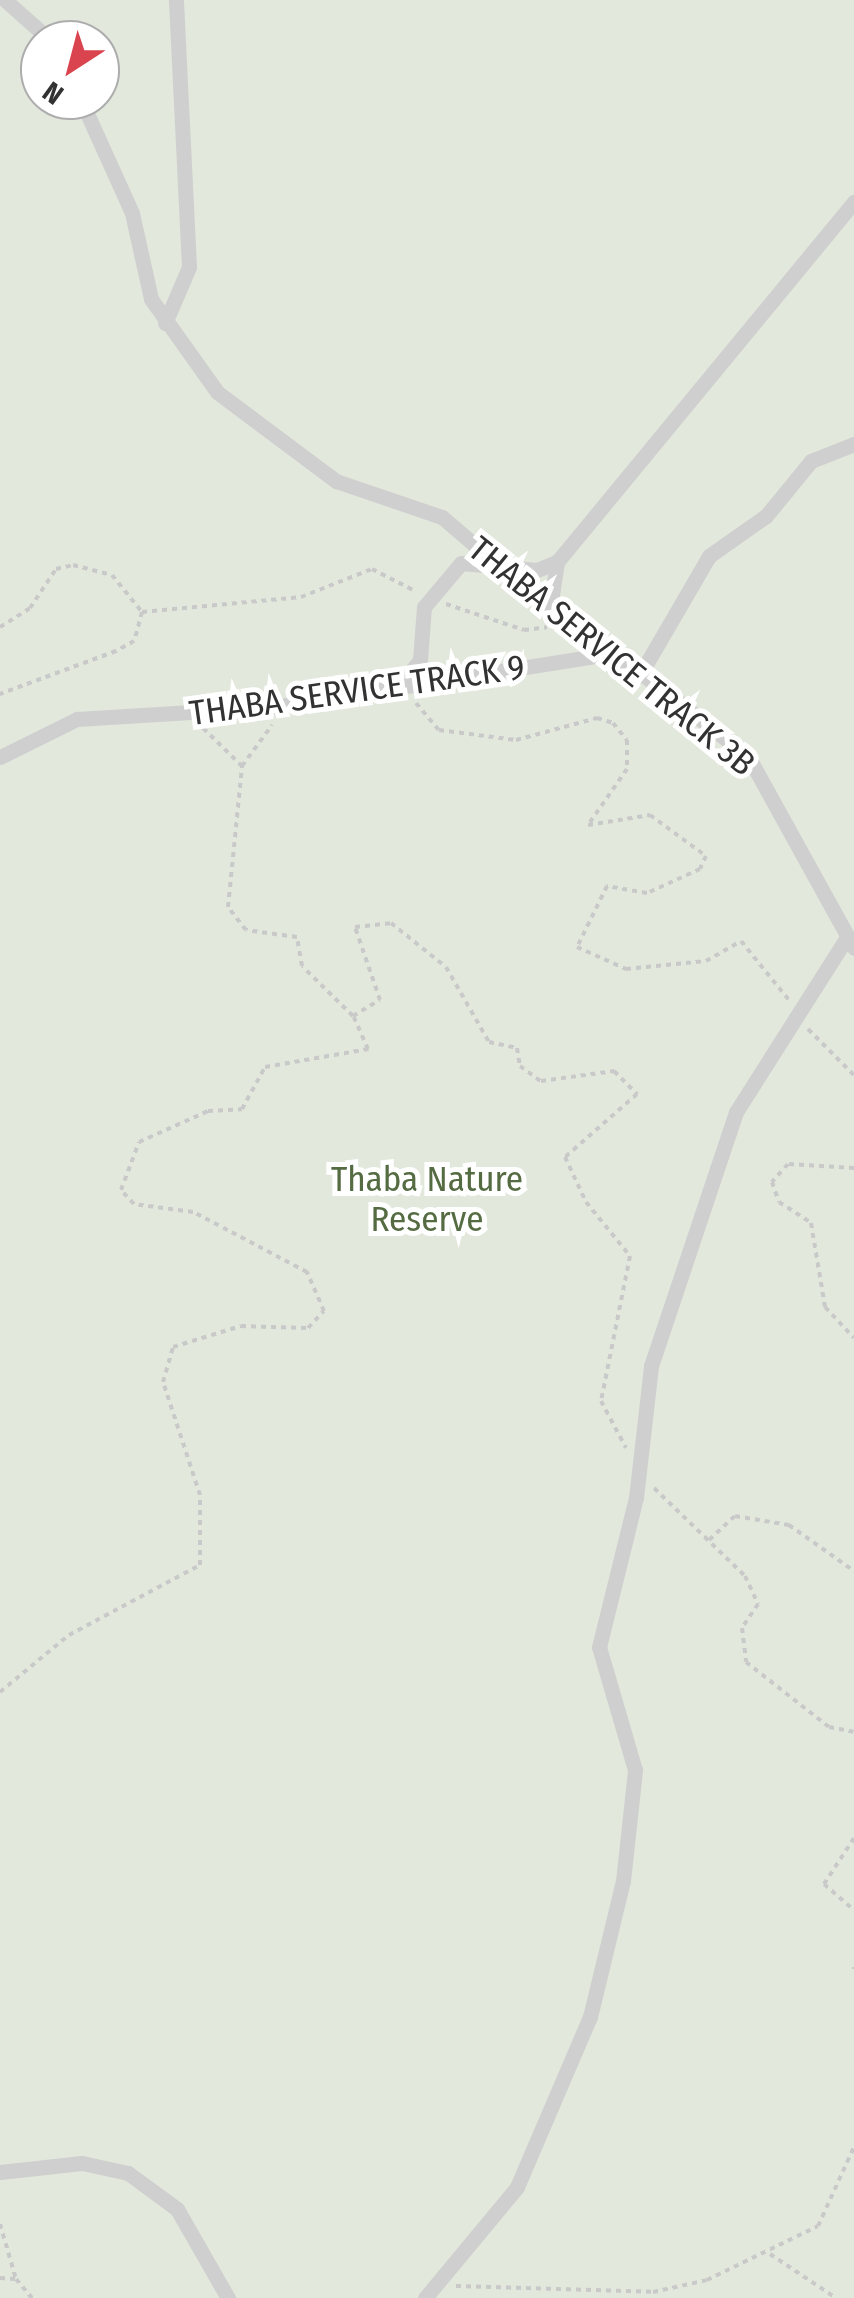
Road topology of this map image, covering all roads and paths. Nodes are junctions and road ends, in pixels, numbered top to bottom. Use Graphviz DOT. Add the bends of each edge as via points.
graph roads {
  1 [pos="5,0"];
  2 [pos="176,0"];
  3 [pos="28,20"];
  4 [pos="89,120"];
  5 [pos="854,202"];
  6 [pos="164,323"];
  7 [pos="854,444"];
  8 [pos="494,562"];
  9 [pos="557,562"];
  10 [pos="430,599"];
  11 [pos="550,608"];
  12 [pos="142,612"];
  13 [pos="568,622"];
  14 [pos="0,627"];
  15 [pos="603,655"];
  16 [pos="641,673"];
  17 [pos="400,684"];
  18 [pos="0,694"];
  19 [pos="289,705"];
  20 [pos="179,716"];
  21 [pos="0,757"];
  22 [pos="242,766"];
  23 [pos="850,943"];
  24 [pos="353,1016"];
  25 [pos="796,1016"];
  26 [pos="854,1075"];
  27 [pos="854,1168"];
  28 [pos="854,1338"];
  29 [pos="639,1473"];
  30 [pos="709,1540"];
  31 [pos="854,1571"];
  32 [pos="0,1692"];
  33 [pos="854,1732"];
  34 [pos="854,1838"];
  35 [pos="854,1910"];
  36 [pos="854,2148"];
  37 [pos="0,2172"];
  38 [pos="0,2224"];
  39 [pos="770,2254"];
  40 [pos="0,2278"];
  41 [pos="16,2279"];
  42 [pos="443,2281"];
  43 [pos="32,2298"];
  44 [pos="228,2298"];
  45 [pos="425,2298"];
  46 [pos="836,2298"];
  1 -- 3 [label="street"];
  2 -- 6 [label="street" via="189,267"];
  4 -- 6 [label="street, THABA SERVICE TRACK 3B" via="132,213"];
  5 -- 9 [label="street"];
  6 -- 8 [label="street, THABA SERVICE TRACK 3B" via="217,392 305,462 442,518"];
  7 -- 16 [label="street" via="811,462 766,516 709,556"];
  8 -- 9 [label="street" via="537,570"];
  8 -- 10 [label="street" via="461,563"];
  8 -- 11 [label="street, THABA SERVICE TRACK 3B"];
  9 -- 11 [label="street"];
  10 -- 12 [label="path" via="372,570 301,597"];
  10 -- 13 [label="path" via="524,630"];
  10 -- 17 [label="street" via="420,660"];
  11 -- 13 [label="street, THABA SERVICE TRACK 3B"];
  12 -- 14 [label="path" via="112,575 73,565 56,568 30,608"];
  12 -- 18 [label="path" via="134,641"];
  13 -- 15 [label="street, THABA SERVICE TRACK 3B"];
  15 -- 16 [label="street, THABA SERVICE TRACK 3B"];
  15 -- 17 [label="street, THABA SERVICE TRACK 9"];
  16 -- 23 [label="street, THABA SERVICE TRACK 3B" via="748,756"];
  17 -- 19 [label="street, THABA SERVICE TRACK 9"];
  17 -- 25 [label="path" via="439,730 516,740 598,718 613,724 627,740 627,769 588,825 650,814 706,856 700,868 647,894 606,886 577,946 626,969 706,961 741,941"];
  19 -- 20 [label="street, THABA SERVICE TRACK 9"];
  19 -- 22 [label="path"];
  20 -- 21 [label="street, THABA SERVICE TRACK 9" via="77,719"];
  20 -- 22 [label="path" via="219,737"];
  22 -- 24 [label="path" via="227,892 233,920 297,938 315,985"];
  23 -- 25 [label="street"];
  24 -- 29 [label="path" via="380,1000 354,928 390,924 446,966 489,1042 517,1048 520,1066 541,1081 614,1071 637,1094 565,1157 586,1202 630,1256 601,1401"];
  24 -- 32 [label="path" via="369,1040 362,1056 301,1056 265,1066 253,1074 250,1103 208,1111 132,1154 125,1198 193,1212 307,1272 324,1312 308,1328 241,1326 173,1348 163,1382 200,1495 200,1565 69,1635"];
  25 -- 26 [label="path"];
  25 -- 29 [label="street" via="730,1126 651,1366"];
  27 -- 28 [label="path" via="788,1164 772,1182 780,1202 810,1223 825,1307"];
  29 -- 30 [label="path"];
  29 -- 42 [label="street" via="599,1647 634,1744 623,1880 590,2017 528,2167"];
  30 -- 31 [label="path" via="735,1516 789,1525"];
  30 -- 33 [label="path" via="739,1566 758,1604 742,1628 746,1662 828,1727"];
  34 -- 35 [label="path" via="824,1884"];
  36 -- 39 [label="path" via="818,2226"];
  37 -- 44 [label="street" via="82,2163 128,2173 177,2210"];
  38 -- 41 [label="path"];
  39 -- 42 [label="path" via="653,2292 549,2282 476,2290"];
  39 -- 46 [label="path"];
  40 -- 41 [label="path"];
  41 -- 43 [label="path"];
  42 -- 45 [label="street"];
}
